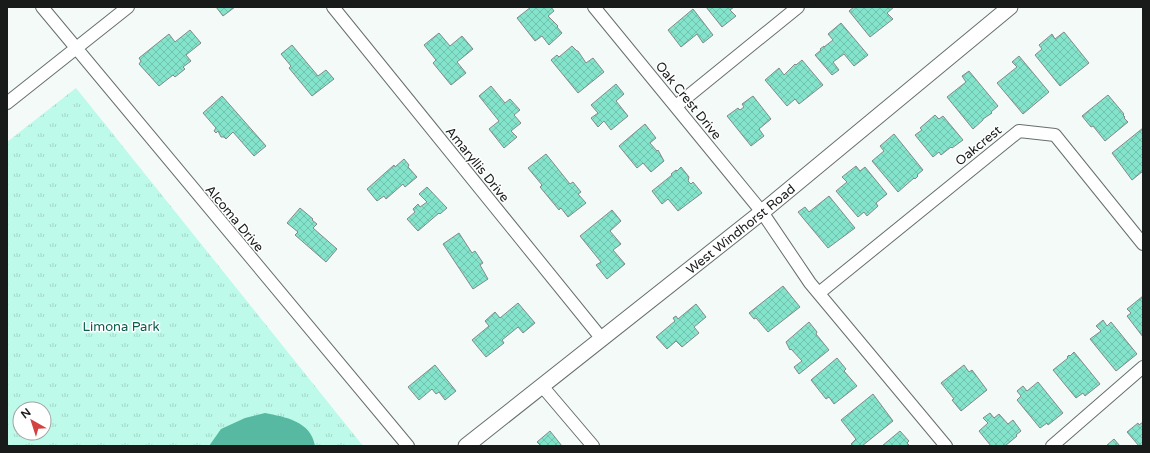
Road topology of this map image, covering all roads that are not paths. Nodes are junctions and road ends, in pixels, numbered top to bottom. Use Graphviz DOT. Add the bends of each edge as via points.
graph roads {
  1 [pos="42,7"];
  2 [pos="128,7"];
  3 [pos="333,7"];
  4 [pos="594,7"];
  5 [pos="798,7"];
  6 [pos="1010,7"];
  7 [pos="76,48"];
  8 [pos="7,103"];
  9 [pos="676,106"];
  10 [pos="762,212"];
  11 [pos="1143,244"];
  12 [pos="819,293"];
  13 [pos="602,339"];
  14 [pos="1143,368"];
  15 [pos="542,386"];
  16 [pos="408,446"];
  17 [pos="466,446"];
  18 [pos="593,446"];
  19 [pos="946,446"];
  20 [pos="1052,446"];
  1 -- 7 [label="street, Alcoma Drive"];
  2 -- 7 [label="street"];
  3 -- 13 [label="street, Amaryllis Drive"];
  4 -- 9 [label="street, Oak Crest Drive"];
  5 -- 9 [label="street"];
  6 -- 10 [label="street, West Windhorst Road"];
  7 -- 8 [label="street"];
  7 -- 16 [label="street, Alcoma Drive"];
  9 -- 10 [label="street, Oak Crest Drive"];
  10 -- 12 [label="street"];
  10 -- 13 [label="street, West Windhorst Road"];
  11 -- 12 [label="street, Oakcrest" via="1055,135 1019,131"];
  12 -- 19 [label="street"];
  13 -- 15 [label="street, West Windhorst Road"];
  14 -- 20 [label="street"];
  15 -- 17 [label="street, West Windhorst Road"];
  15 -- 18 [label="street"];
}
